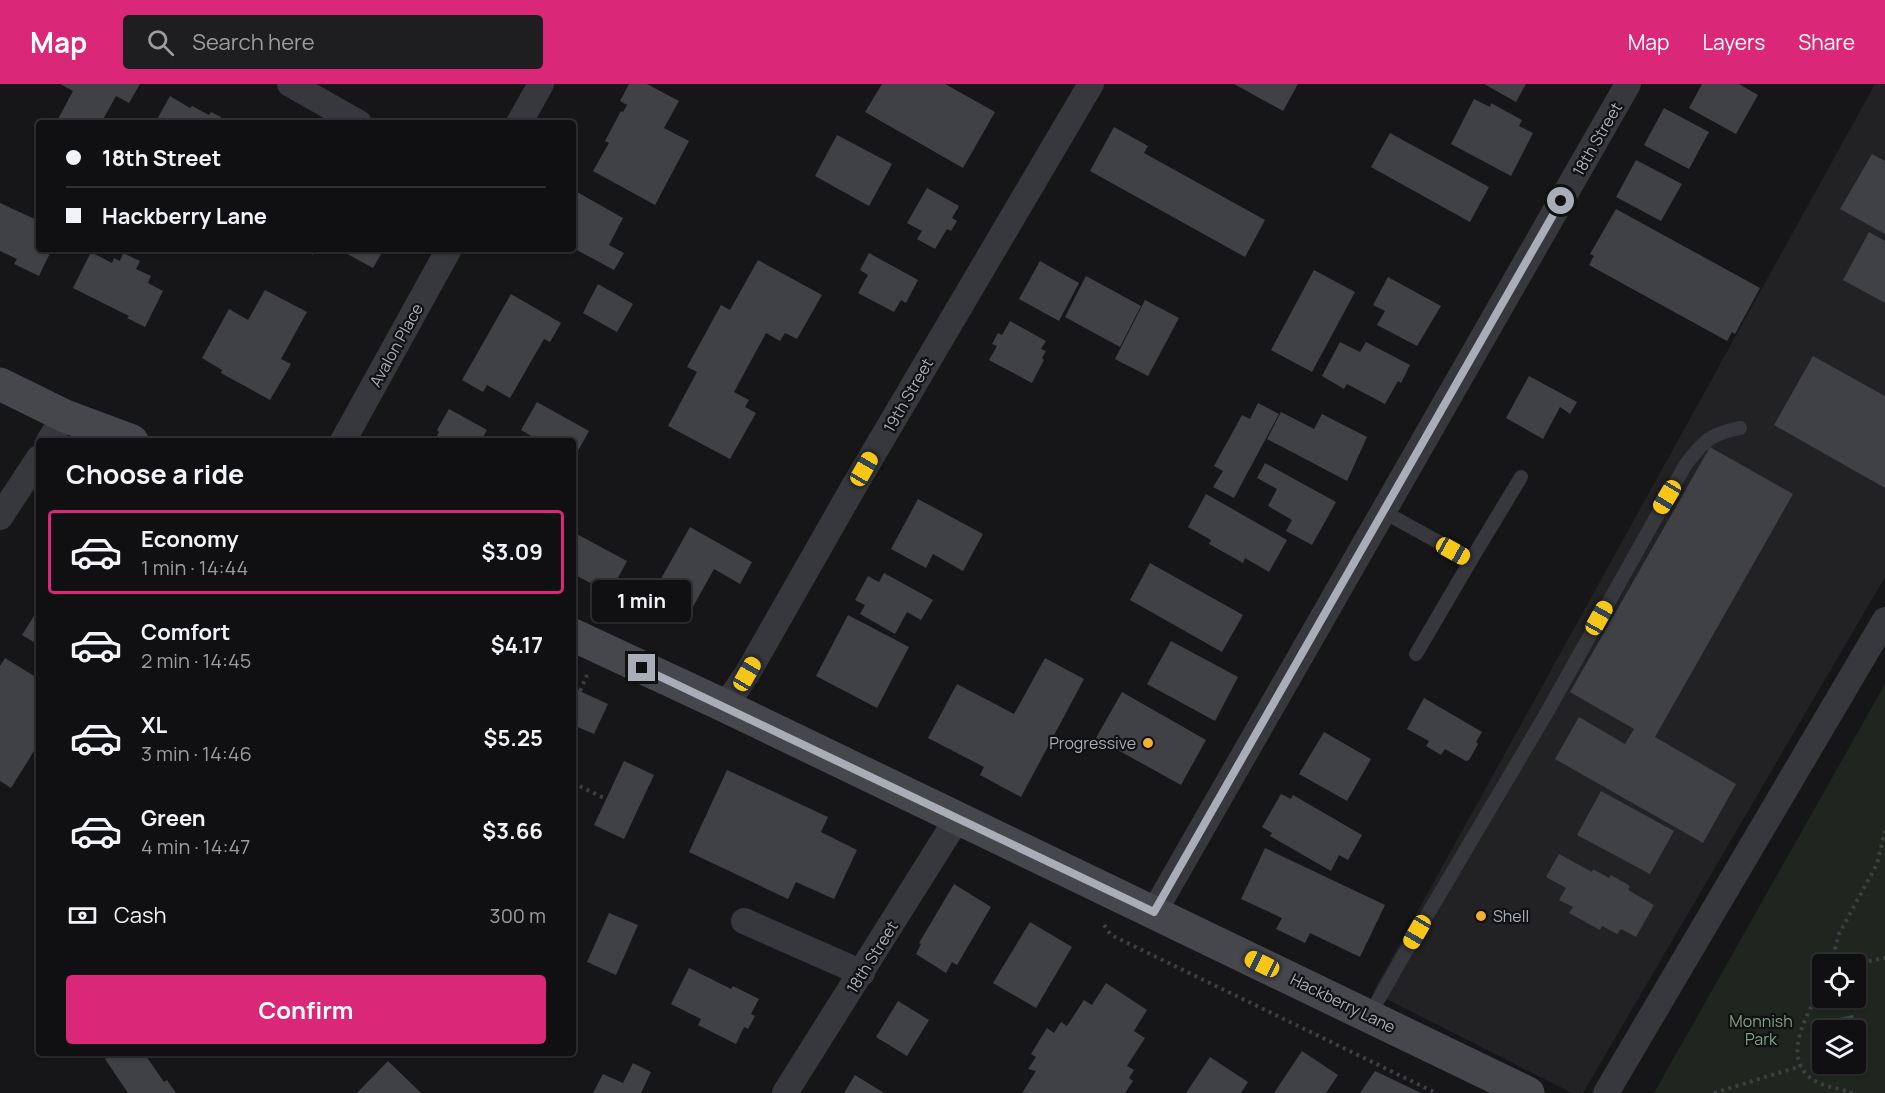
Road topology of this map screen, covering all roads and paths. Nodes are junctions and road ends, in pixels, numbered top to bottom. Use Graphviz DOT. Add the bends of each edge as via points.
graph roads {
  1 [pos="290,84"];
  2 [pos="541,84"];
  3 [pos="1090,84"];
  4 [pos="1628,84"];
  5 [pos="354,120"];
  6 [pos="521,120"];
  7 [pos="447,252"];
  8 [pos="0,384"];
  9 [pos="57,428"];
  10 [pos="1740,428"];
  11 [pos="115,438"];
  12 [pos="345,438"];
  13 [pos="36,463"];
  14 [pos="1521,477"];
  15 [pos="1384,512"];
  16 [pos="0,517"];
  17 [pos="1471,560"];
  18 [pos="1885,620"];
  19 [pos="576,636"];
  20 [pos="1416,654"];
  21 [pos="588,673"];
  22 [pos="580,691"];
  23 [pos="725,706"];
  24 [pos="576,784"];
  25 [pos="606,799"];
  26 [pos="957,819"];
  27 [pos="1885,831"];
  28 [pos="1154,912"];
  29 [pos="1094,919"];
  30 [pos="744,921"];
  31 [pos="1834,954"];
  32 [pos="1885,958"];
  33 [pos="1866,962"];
  34 [pos="862,973"];
  35 [pos="1812,1008"];
  36 [pos="1369,1016"];
  37 [pos="1801,1066"];
  38 [pos="785,1093"];
  39 [pos="1436,1093"];
  40 [pos="1527,1093"];
  41 [pos="1606,1093"];
  42 [pos="1714,1093"];
  43 [pos="1852,1093"];
  1 -- 5 [label="street"];
  2 -- 6 [label="street"];
  3 -- 23 [label="street, 19th Street"];
  4 -- 15 [label="street, 18th Street"];
  7 -- 12 [label="street, Avalon Place"];
  8 -- 9 [label="main road"];
  9 -- 11 [label="main road"];
  10 -- 36 [label="lane" via="1716,434 1686,464 1546,714"];
  13 -- 16 [label="street"];
  14 -- 17 [label="lane"];
  15 -- 17 [label="lane"];
  15 -- 28 [label="street, 18th Street"];
  17 -- 20 [label="lane"];
  18 -- 41 [label="street"];
  19 -- 23 [label="main road, Hackberry Lane"];
  21 -- 22 [label="path"];
  23 -- 26 [label="main road, Hackberry Lane"];
  24 -- 25 [label="path"];
  26 -- 28 [label="main road, Hackberry Lane"];
  26 -- 34 [label="street, 18th Street"];
  27 -- 31 [label="path" via="1877,864 1839,934"];
  28 -- 36 [label="main road, Hackberry Lane"];
  29 -- 39 [label="path" via="1104,924 1111,935"];
  30 -- 34 [label="street"];
  32 -- 33 [label="path"];
  34 -- 38 [label="street, 18th Street"];
  35 -- 37 [label="path" via="1798,1040"];
  36 -- 40 [label="main road, Hackberry Lane"];
  37 -- 42 [label="path"];
  37 -- 43 [label="path" via="1812,1079"];
}
